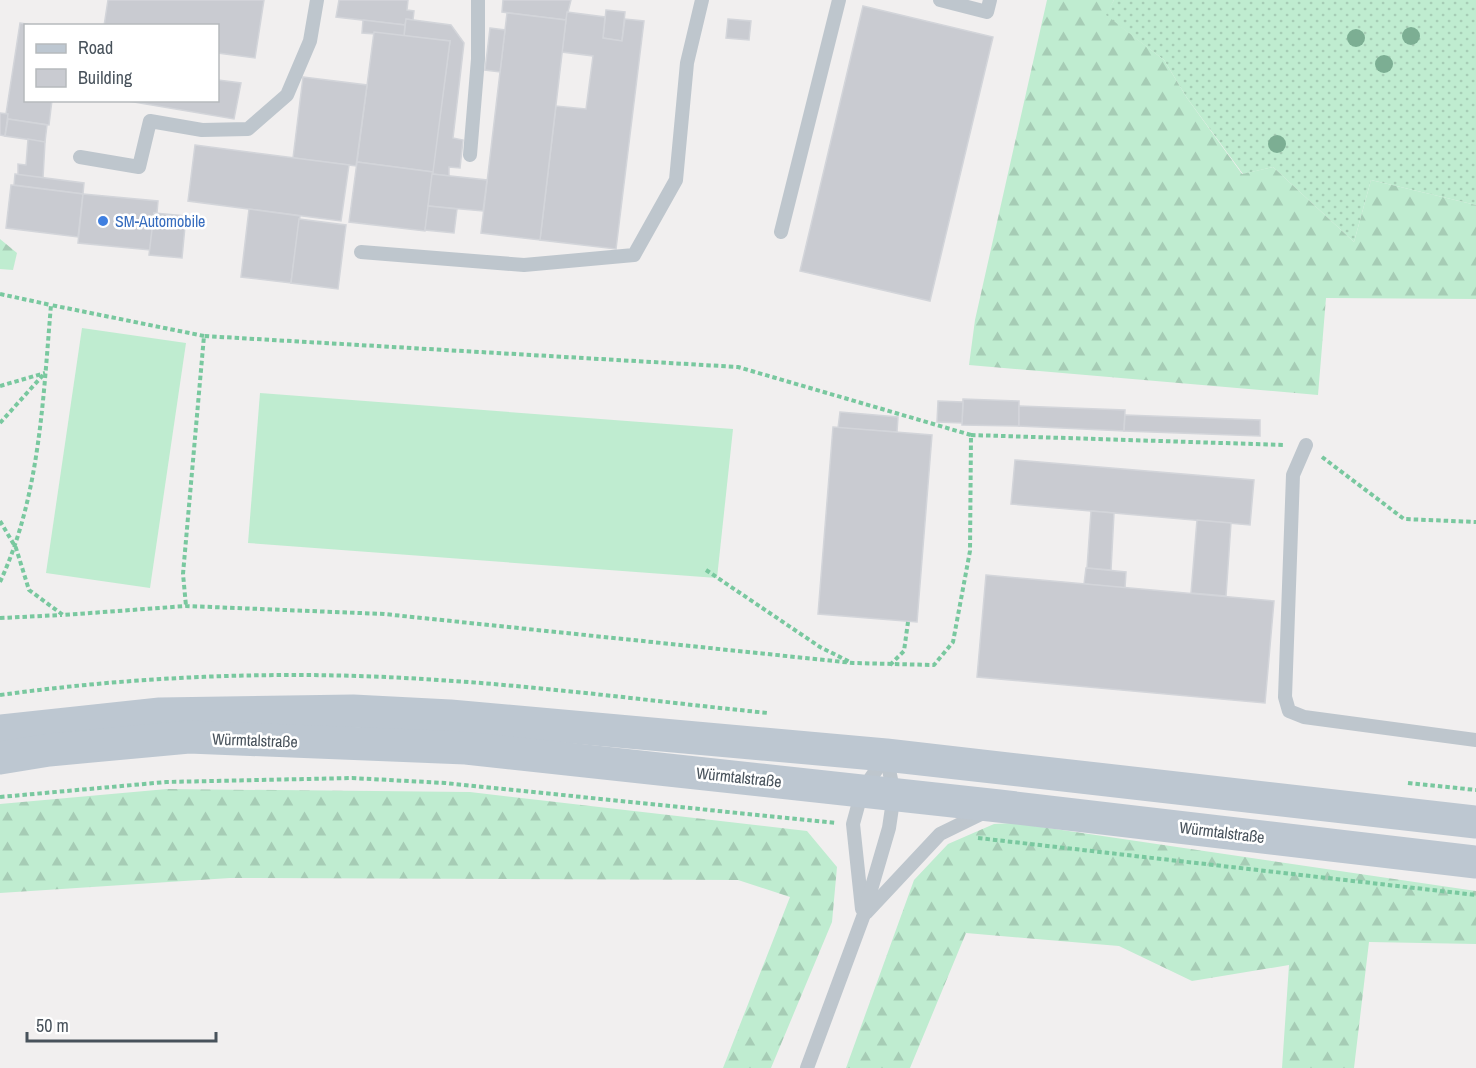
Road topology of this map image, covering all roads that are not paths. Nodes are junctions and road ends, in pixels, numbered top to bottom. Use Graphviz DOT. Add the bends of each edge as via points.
graph roads {
  1 [pos="317,0"];
  2 [pos="478,0"];
  3 [pos="702,0"];
  4 [pos="839,0"];
  5 [pos="940,0"];
  6 [pos="990,0"];
  7 [pos="470,155"];
  8 [pos="80,157"];
  9 [pos="781,232"];
  10 [pos="361,252"];
  11 [pos="1306,445"];
  12 [pos="0,731"];
  13 [pos="1476,740"];
  14 [pos="886,755"];
  15 [pos="0,758"];
  16 [pos="862,791"];
  17 [pos="894,794"];
  18 [pos="999,806"];
  19 [pos="1476,822"];
  20 [pos="1476,862"];
  21 [pos="863,917"];
  22 [pos="807,1068"];
  1 -- 8 [label="lane" via="310,41 287,95 248,129 202,130 150,121 139,167"];
  2 -- 7 [label="lane" via="478,59"];
  3 -- 10 [label="lane" via="687,63 676,180 634,255 524,265"];
  4 -- 9 [label="lane"];
  5 -- 6 [label="lane" via="987,12"];
  11 -- 13 [label="lane" via="1293,475 1285,697 1289,711 1304,717"];
  12 -- 14 [label="main road, Würmtalstraße" via="160,714 353,711"];
  14 -- 16 [label="lane"];
  14 -- 17 [label="lane"];
  14 -- 19 [label="main road, Würmtalstraße"];
  15 -- 16 [label="main road, Würmtalstraße" via="189,737 466,748"];
  16 -- 17 [label="main road, Würmtalstraße"];
  16 -- 21 [label="lane" via="853,824"];
  17 -- 18 [label="main road, Würmtalstraße"];
  17 -- 21 [label="lane" via="889,828"];
  18 -- 20 [label="main road, Würmtalstraße"];
  18 -- 21 [label="lane" via="940,834"];
  21 -- 22 [label="lane"];
}
